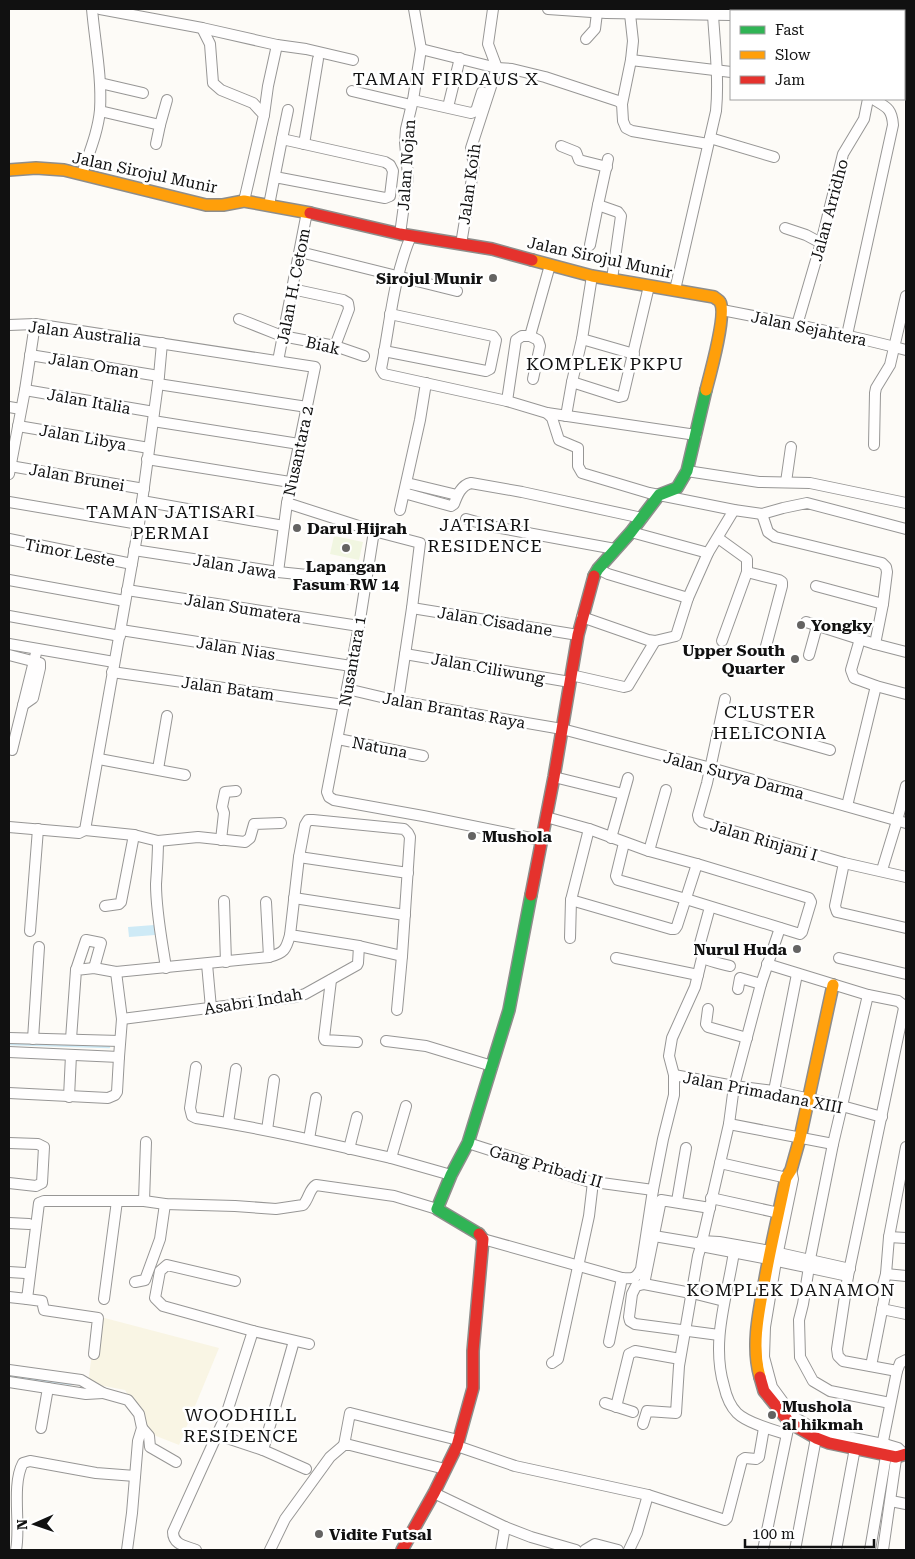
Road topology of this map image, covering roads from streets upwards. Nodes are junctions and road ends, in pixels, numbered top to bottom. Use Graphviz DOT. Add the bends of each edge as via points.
graph roads {
  1 [pos="92,9"];
  2 [pos="100,9"];
  3 [pos="414,9"];
  4 [pos="493,9"];
  5 [pos="548,9"];
  6 [pos="597,12"];
  7 [pos="712,12"];
  8 [pos="630,14"];
  9 [pos="730,15"];
  10 [pos="202,28"];
  11 [pos="586,39"];
  12 [pos="277,45"];
  13 [pos="421,49"];
  14 [pos="460,58"];
  15 [pos="318,59"];
  16 [pos="353,60"];
  17 [pos="631,60"];
  18 [pos="493,66"];
  19 [pos="716,70"];
  20 [pos="730,72"];
  21 [pos="100,83"];
  22 [pos="352,91"];
  23 [pos="143,93"];
  24 [pos="167,100"];
  25 [pos="868,100"];
  26 [pos="875,100"];
  27 [pos="412,103"];
  28 [pos="622,104"];
  29 [pos="448,107"];
  30 [pos="288,110"];
  31 [pos="100,111"];
  32 [pos="264,115"];
  33 [pos="160,125"];
  34 [pos="282,139"];
  35 [pos="709,141"];
  36 [pos="156,144"];
  37 [pos="304,144"];
  38 [pos="561,146"];
  39 [pos="774,157"];
  40 [pos="9,170"];
  41 [pos="82,174"];
  42 [pos="275,176"];
  43 [pos="244,201"];
  44 [pos="269,205"];
  45 [pos="598,205"];
  46 [pos="307,212"];
  47 [pos="785,228"];
  48 [pos="406,235"];
  49 [pos="821,243"];
  50 [pos="460,244"];
  51 [pos="590,245"];
  52 [pos="300,252"];
  53 [pos="550,265"];
  54 [pos="398,276"];
  55 [pos="592,276"];
  56 [pos="612,279"];
  57 [pos="649,286"];
  58 [pos="292,289"];
  59 [pos="674,290"];
  60 [pos="457,291"];
  61 [pos="906,296"];
  62 [pos="722,310"];
  63 [pos="390,314"];
  64 [pos="239,319"];
  65 [pos="35,324"];
  66 [pos="797,324"];
  67 [pos="9,325"];
  68 [pos="847,334"];
  69 [pos="282,336"];
  70 [pos="530,336"];
  71 [pos="582,339"];
  72 [pos="162,343"];
  73 [pos="335,346"];
  74 [pos="895,347"];
  75 [pos="906,350"];
  76 [pos="384,351"];
  77 [pos="634,354"];
  78 [pos="30,355"];
  79 [pos="364,356"];
  80 [pos="278,361"];
  81 [pos="158,380"];
  82 [pos="534,380"];
  83 [pos="572,382"];
  84 [pos="426,383"];
  85 [pos="25,390"];
  86 [pos="507,401"];
  87 [pos="9,407"];
  88 [pos="308,407"];
  89 [pos="21,409"];
  90 [pos="547,413"];
  91 [pos="566,416"];
  92 [pos="153,417"];
  93 [pos="18,426"];
  94 [pos="696,435"];
  95 [pos="299,444"];
  96 [pos="874,445"];
  97 [pos="791,447"];
  98 [pos="148,454"];
  99 [pos="10,470"];
  100 [pos="687,471"];
  101 [pos="290,482"];
  102 [pos="407,482"];
  103 [pos="786,482"];
  104 [pos="144,489"];
  105 [pos="404,493"];
  106 [pos="457,495"];
  107 [pos="659,495"];
  108 [pos="142,501"];
  109 [pos="9,502"];
  110 [pos="287,503"];
  111 [pos="906,503"];
  112 [pos="400,510"];
  113 [pos="734,510"];
  114 [pos="762,514"];
  115 [pos="642,518"];
  116 [pos="466,519"];
  117 [pos="139,524"];
  118 [pos="284,526"];
  119 [pos="906,529"];
  120 [pos="374,531"];
  121 [pos="631,532"];
  122 [pos="718,538"];
  123 [pos="9,539"];
  124 [pos="615,549"];
  125 [pos="134,550"];
  126 [pos="708,553"];
  127 [pos="132,564"];
  128 [pos="598,569"];
  129 [pos="278,572"];
  130 [pos="747,572"];
  131 [pos="9,580"];
  132 [pos="366,581"];
  133 [pos="816,586"];
  134 [pos="127,590"];
  135 [pos="688,598"];
  136 [pos="126,602"];
  137 [pos="883,604"];
  138 [pos="412,608"];
  139 [pos="9,616"];
  140 [pos="582,617"];
  141 [pos="806,622"];
  142 [pos="359,626"];
  143 [pos="817,626"];
  144 [pos="120,633"];
  145 [pos="578,635"];
  146 [pos="860,639"];
  147 [pos="655,641"];
  148 [pos="722,641"];
  149 [pos="9,644"];
  150 [pos="875,644"];
  151 [pos="37,648"];
  152 [pos="765,650"];
  153 [pos="906,652"];
  154 [pos="405,654"];
  155 [pos="9,655"];
  156 [pos="809,656"];
  157 [pos="34,661"];
  158 [pos="351,666"];
  159 [pos="113,667"];
  160 [pos="571,679"];
  161 [pos="876,686"];
  162 [pos="347,688"];
  163 [pos="906,694"];
  164 [pos="725,699"];
  165 [pos="398,701"];
  166 [pos="344,705"];
  167 [pos="167,716"];
  168 [pos="721,719"];
  169 [pos="562,729"];
  170 [pos="338,739"];
  171 [pos="12,750"];
  172 [pos="830,750"];
  173 [pos="423,756"];
  174 [pos="99,759"];
  175 [pos="711,768"];
  176 [pos="158,769"];
  177 [pos="185,775"];
  178 [pos="554,777"];
  179 [pos="628,778"];
  180 [pos="906,786"];
  181 [pos="666,790"];
  182 [pos="236,791"];
  183 [pos="623,794"];
  184 [pos="847,806"];
  185 [pos="546,817"];
  186 [pos="902,822"];
  187 [pos="281,823"];
  188 [pos="9,827"];
  189 [pos="589,829"];
  190 [pos="38,830"];
  191 [pos="85,830"];
  192 [pos="134,835"];
  193 [pos="611,838"];
  194 [pos="221,840"];
  195 [pos="540,840"];
  196 [pos="158,841"];
  197 [pos="624,843"];
  198 [pos="649,851"];
  199 [pos="298,857"];
  200 [pos="844,863"];
  201 [pos="697,864"];
  202 [pos="882,870"];
  203 [pos="408,873"];
  204 [pos="906,877"];
  205 [pos="294,898"];
  206 [pos="686,899"];
  207 [pos="571,900"];
  208 [pos="224,902"];
  209 [pos="266,902"];
  210 [pos="105,906"];
  211 [pos="710,907"];
  212 [pos="405,915"];
  213 [pos="780,928"];
  214 [pos="906,928"];
  215 [pos="30,930"];
  216 [pos="290,935"];
  217 [pos="570,938"];
  218 [pos="359,946"];
  219 [pos="39,947"];
  220 [pos="402,956"];
  221 [pos="270,957"];
  222 [pos="616,958"];
  223 [pos="702,958"];
  224 [pos="839,958"];
  225 [pos="226,962"];
  226 [pos="207,964"];
  227 [pos="767,964"];
  228 [pos="730,966"];
  229 [pos="94,968"];
  230 [pos="166,968"];
  231 [pos="76,970"];
  232 [pos="116,972"];
  233 [pos="797,974"];
  234 [pos="906,974"];
  235 [pos="698,975"];
  236 [pos="330,980"];
  237 [pos="761,984"];
  238 [pos="833,985"];
  239 [pos="738,989"];
  240 [pos="868,995"];
  241 [pos="211,1008"];
  242 [pos="708,1008"];
  243 [pos="397,1010"];
  244 [pos="122,1019"];
  245 [pos="9,1038"];
  246 [pos="747,1038"];
  247 [pos="33,1039"];
  248 [pos="71,1039"];
  249 [pos="120,1041"];
  250 [pos="386,1041"];
  251 [pos="357,1042"];
  252 [pos="9,1052"];
  253 [pos="70,1055"];
  254 [pos="118,1057"];
  255 [pos="492,1066"];
  256 [pos="196,1067"];
  257 [pos="236,1069"];
  258 [pos="674,1075"];
  259 [pos="274,1080"];
  260 [pos="734,1086"];
  261 [pos="774,1091"];
  262 [pos="9,1094"];
  263 [pos="68,1097"];
  264 [pos="316,1098"];
  265 [pos="807,1099"];
  266 [pos="406,1106"];
  267 [pos="842,1106"];
  268 [pos="357,1117"];
  269 [pos="882,1117"];
  270 [pos="228,1123"];
  271 [pos="729,1124"];
  272 [pos="267,1130"];
  273 [pos="800,1138"];
  274 [pos="309,1139"];
  275 [pos="146,1142"];
  276 [pos="9,1143"];
  277 [pos="468,1143"];
  278 [pos="833,1144"];
  279 [pos="906,1147"];
  280 [pos="686,1148"];
  281 [pos="349,1149"];
  282 [pos="391,1158"];
  283 [pos="720,1163"];
  284 [pos="904,1172"];
  285 [pos="451,1175"];
  286 [pos="790,1176"];
  287 [pos="593,1182"];
  288 [pos="9,1183"];
  289 [pos="653,1190"];
  290 [pos="117,1201"];
  291 [pos="677,1201"];
  292 [pos="144,1202"];
  293 [pos="711,1203"];
  294 [pos="165,1204"];
  295 [pos="895,1204"];
  296 [pos="906,1206"];
  297 [pos="437,1209"];
  298 [pos="779,1213"];
  299 [pos="9,1222"];
  300 [pos="29,1224"];
  301 [pos="654,1236"];
  302 [pos="889,1236"];
  303 [pos="906,1238"];
  304 [pos="483,1239"];
  305 [pos="700,1243"];
  306 [pos="735,1249"];
  307 [pos="773,1256"];
  308 [pos="809,1263"];
  309 [pos="579,1266"];
  310 [pos="9,1272"];
  311 [pos="849,1272"];
  312 [pos="25,1273"];
  313 [pos="886,1274"];
  314 [pos="906,1276"];
  315 [pos="622,1278"];
  316 [pos="235,1281"];
  317 [pos="134,1282"];
  318 [pos="639,1282"];
  319 [pos="691,1293"];
  320 [pos="9,1298"];
  321 [pos="27,1299"];
  322 [pos="104,1299"];
  323 [pos="724,1301"];
  324 [pos="882,1309"];
  325 [pos="906,1314"];
  326 [pos="252,1331"];
  327 [pos="686,1331"];
  328 [pos="719,1336"];
  329 [pos="294,1341"];
  330 [pos="609,1342"];
  331 [pos="309,1344"];
  332 [pos="94,1354"];
  333 [pos="680,1359"];
  334 [pos="906,1360"];
  335 [pos="552,1363"];
  336 [pos="871,1366"];
  337 [pos="9,1370"];
  338 [pos="897,1370"];
  339 [pos="9,1382"];
  340 [pos="48,1388"];
  341 [pos="103,1393"];
  342 [pos="605,1403"];
  343 [pos="890,1403"];
  344 [pos="616,1407"];
  345 [pos="633,1412"];
  346 [pos="643,1424"];
  347 [pos="790,1425"];
  348 [pos="41,1428"];
  349 [pos="142,1428"];
  350 [pos="764,1428"];
  351 [pos="218,1435"];
  352 [pos="816,1438"];
  353 [pos="458,1443"];
  354 [pos="347,1445"];
  355 [pos="855,1448"];
  356 [pos="263,1450"];
  357 [pos="893,1451"];
  358 [pos="176,1462"];
  359 [pos="306,1469"];
  360 [pos="445,1469"];
  361 [pos="135,1476"];
  362 [pos="434,1493"];
  363 [pos="648,1495"];
  364 [pos="891,1501"];
  365 [pos="906,1504"];
  366 [pos="505,1527"];
  367 [pos="16,1550"];
  368 [pos="127,1550"];
  369 [pos="196,1550"];
  370 [pos="270,1550"];
  371 [pos="402,1550"];
  372 [pos="501,1550"];
  373 [pos="576,1550"];
  374 [pos="585,1550"];
  375 [pos="618,1550"];
  376 [pos="629,1550"];
  377 [pos="763,1550"];
  378 [pos="795,1550"];
  379 [pos="836,1550"];
  380 [pos="870,1550"];
  381 [pos="883,1550"];
  1 -- 21 [label="street"];
  2 -- 10 [label="street"];
  3 -- 13 [label="street, Jalan Nojan"];
  4 -- 18 [label="street" via="488,44"];
  5 -- 6 [label="street"];
  6 -- 8 [label="street"];
  6 -- 11 [label="street" via="595,29"];
  7 -- 8 [label="street"];
  7 -- 9 [label="street"];
  7 -- 19 [label="street"];
  8 -- 17 [label="street"];
  10 -- 12 [label="street"];
  10 -- 32 [label="street" via="210,44 213,83 253,103"];
  12 -- 16 [label="street"];
  12 -- 32 [label="street"];
  13 -- 14 [label="street"];
  13 -- 27 [label="street, Jalan Nojan"];
  14 -- 18 [label="street"];
  14 -- 29 [label="street"];
  15 -- 37 [label="street"];
  17 -- 19 [label="street"];
  17 -- 28 [label="street"];
  18 -- 28 [label="street" via="545,77"];
  18 -- 29 [label="street" via="476,111 471,113"];
  18 -- 50 [label="street, Jalan Koih" via="472,148 474,166"];
  19 -- 20 [label="street"];
  19 -- 35 [label="street" via="716,102"];
  21 -- 23 [label="street"];
  21 -- 31 [label="street"];
  22 -- 27 [label="street"];
  24 -- 33 [label="street"];
  25 -- 49 [label="street, Jalan Arridho" via="864,119 843,154"];
  26 -- 68 [label="street" via="888,108 893,125"];
  27 -- 29 [label="street"];
  27 -- 48 [label="street, Jalan Nojan" via="405,142 408,176"];
  28 -- 35 [label="street" via="626,128"];
  30 -- 34 [label="street"];
  31 -- 33 [label="street"];
  31 -- 41 [label="street"];
  32 -- 43 [label="street"];
  33 -- 36 [label="street"];
  34 -- 37 [label="street"];
  34 -- 42 [label="street"];
  35 -- 39 [label="street"];
  35 -- 59 [label="street"];
  37 -- 42 [label="street" via="390,164 393,171 390,196 385,198"];
  38 -- 45 [label="street" via="576,152 579,160 607,163"];
  40 -- 41 [label="street, Jalan Sirojul Munir" via="43,168"];
  41 -- 43 [label="street, Jalan Sirojul Munir" via="206,204"];
  42 -- 44 [label="street"];
  43 -- 44 [label="street, Jalan Sirojul Munir"];
  44 -- 46 [label="street, Jalan Sirojul Munir"];
  45 -- 51 [label="street"];
  45 -- 56 [label="street" via="621,216"];
  46 -- 48 [label="street, Jalan Sirojul Munir"];
  46 -- 52 [label="street, Jalan H. Cetom"];
  47 -- 49 [label="street" via="806,234"];
  48 -- 50 [label="street, Jalan Sirojul Munir"];
  48 -- 54 [label="street, Jalan Nojan"];
  49 -- 66 [label="street, Jalan Arridho"];
  50 -- 53 [label="street, Jalan Sirojul Munir"];
  52 -- 54 [label="street"];
  52 -- 58 [label="street, Jalan H. Cetom"];
  53 -- 55 [label="street, Jalan Sirojul Munir"];
  53 -- 70 [label="street"];
  54 -- 60 [label="street"];
  54 -- 63 [label="street, Jalan Nojan"];
  55 -- 56 [label="street, Jalan Sirojul Munir"];
  55 -- 71 [label="street"];
  56 -- 57 [label="street, Jalan Sirojul Munir"];
  57 -- 59 [label="street, Jalan Sirojul Munir"];
  57 -- 77 [label="street"];
  58 -- 69 [label="street, Jalan H. Cetom"];
  58 -- 73 [label="street" via="348,303"];
  59 -- 62 [label="street, Jalan Sirojul Munir" via="714,298 720,302"];
  61 -- 74 [label="street"];
  62 -- 66 [label="street, Jalan Sejahtera"];
  62 -- 94 [label="street"];
  63 -- 76 [label="street, Jalan Nojan"];
  63 -- 76 [label="street" via="493,336 496,340 488,371"];
  64 -- 69 [label="street, Biak"];
  65 -- 67 [label="street, Jalan Australia"];
  65 -- 72 [label="street, Jalan Australia"];
  65 -- 78 [label="street"];
  66 -- 68 [label="street, Jalan Sejahtera"];
  68 -- 74 [label="street, Jalan Sejahtera"];
  69 -- 73 [label="street, Biak"];
  69 -- 80 [label="street, Jalan H. Cetom"];
  70 -- 82 [label="street" via="538,340 540,346"];
  70 -- 86 [label="street" via="516,340"];
  71 -- 77 [label="street"];
  71 -- 83 [label="street"];
  72 -- 80 [label="street, Jalan Australia"];
  72 -- 81 [label="street"];
  73 -- 79 [label="street, Biak"];
  74 -- 75 [label="street, Jalan Sejahtera"];
  74 -- 96 [label="street" via="890,365 875,393"];
  76 -- 84 [label="street, Jalan Nojan" via="382,372"];
  77 -- 83 [label="street" via="623,396"];
  78 -- 81 [label="street, Jalan Oman"];
  78 -- 85 [label="street"];
  80 -- 88 [label="street, Nusantara 2" via="315,367"];
  81 -- 88 [label="street, Jalan Oman"];
  81 -- 92 [label="street"];
  83 -- 91 [label="street"];
  84 -- 86 [label="street"];
  84 -- 102 [label="street"];
  85 -- 89 [label="street"];
  85 -- 92 [label="street, Jalan Italia"];
  86 -- 90 [label="street"];
  87 -- 89 [label="street"];
  88 -- 95 [label="street, Nusantara 2"];
  89 -- 93 [label="street"];
  90 -- 91 [label="street"];
  90 -- 107 [label="street" via="552,418 559,440 578,448 578,466 582,473"];
  91 -- 94 [label="street"];
  92 -- 95 [label="street, Jalan Italia"];
  92 -- 98 [label="street"];
  93 -- 98 [label="street, Jalan Libya"];
  93 -- 99 [label="street"];
  94 -- 100 [label="street"];
  95 -- 101 [label="street, Nusantara 2"];
  97 -- 103 [label="street"];
  98 -- 101 [label="street, Jalan Libya"];
  98 -- 104 [label="street"];
  99 -- 104 [label="street, Jalan Brunei"];
  100 -- 103 [label="street" via="759,482"];
  100 -- 107 [label="street" via="677,488"];
  101 -- 110 [label="street, Nusantara 2"];
  102 -- 105 [label="street"];
  102 -- 106 [label="street"];
  103 -- 111 [label="street" via="810,483"];
  104 -- 108 [label="street"];
  105 -- 106 [label="street" via="451,506"];
  105 -- 112 [label="street"];
  106 -- 115 [label="street" via="471,483"];
  107 -- 113 [label="street"];
  107 -- 115 [label="street"];
  108 -- 117 [label="street"];
  108 -- 118 [label="street"];
  109 -- 117 [label="street"];
  110 -- 118 [label="street, Nusantara 2"];
  110 -- 120 [label="street"];
  113 -- 114 [label="street"];
  113 -- 122 [label="street"];
  114 -- 119 [label="street" via="807,503"];
  114 -- 137 [label="street" via="768,532 775,537 882,564 887,572"];
  115 -- 121 [label="street"];
  116 -- 124 [label="street"];
  117 -- 125 [label="street"];
  118 -- 129 [label="street, Nusantara 2"];
  120 -- 132 [label="street, Nusantara 1"];
  120 -- 138 [label="street" via="420,543"];
  121 -- 124 [label="street"];
  121 -- 126 [label="street"];
  122 -- 126 [label="street"];
  122 -- 130 [label="street" via="747,559"];
  123 -- 127 [label="street, Timor Leste"];
  124 -- 128 [label="street"];
  125 -- 127 [label="street"];
  125 -- 129 [label="street, Jalan Jawa"];
  126 -- 135 [label="street"];
  127 -- 134 [label="street"];
  128 -- 135 [label="street"];
  128 -- 140 [label="street"];
  129 -- 132 [label="street, Jalan Jawa"];
  130 -- 148 [label="street"];
  130 -- 152 [label="street" via="782,582"];
  131 -- 136 [label="street"];
  132 -- 142 [label="street, Nusantara 1"];
  133 -- 137 [label="street"];
  134 -- 136 [label="street"];
  134 -- 142 [label="street, Jalan Sumatera"];
  135 -- 147 [label="street" via="677,634"];
  136 -- 144 [label="street"];
  137 -- 150 [label="street"];
  138 -- 145 [label="street, Jalan Cisadane"];
  138 -- 154 [label="street"];
  139 -- 144 [label="street, Jalan Nias"];
  140 -- 145 [label="street"];
  140 -- 147 [label="street"];
  141 -- 143 [label="street"];
  142 -- 158 [label="street, Nusantara 1"];
  143 -- 146 [label="street"];
  143 -- 156 [label="street"];
  144 -- 158 [label="street, Jalan Nias"];
  144 -- 159 [label="street"];
  145 -- 160 [label="street"];
  146 -- 150 [label="street"];
  146 -- 161 [label="street" via="852,674 857,680"];
  147 -- 160 [label="street, Jalan Ciliwung" via="628,686"];
  149 -- 151 [label="street, Jalan Batam"];
  150 -- 153 [label="street"];
  151 -- 157 [label="street"];
  151 -- 159 [label="street, Jalan Batam"];
  154 -- 160 [label="street, Jalan Ciliwung"];
  154 -- 165 [label="street"];
  155 -- 157 [label="street"];
  157 -- 171 [label="street" via="40,663 40,668 33,698 23,705"];
  158 -- 162 [label="street, Nusantara 1"];
  159 -- 166 [label="street, Jalan Batam"];
  159 -- 174 [label="street"];
  160 -- 169 [label="street"];
  161 -- 163 [label="street"];
  161 -- 184 [label="street"];
  162 -- 165 [label="street, Jalan Brantas Raya"];
  162 -- 166 [label="street, Nusantara 1"];
  164 -- 168 [label="street, Jalan Rinjani I"];
  165 -- 169 [label="street, Jalan Brantas Raya"];
  166 -- 170 [label="street, Nusantara 1"];
  167 -- 176 [label="street"];
  168 -- 172 [label="street"];
  168 -- 175 [label="street, Jalan Rinjani I"];
  169 -- 175 [label="street, Jalan Surya Darma"];
  169 -- 178 [label="street"];
  170 -- 173 [label="street, Natuna"];
  170 -- 195 [label="street, Nusantara 1" via="327,792 334,800"];
  174 -- 176 [label="street"];
  174 -- 191 [label="street"];
  175 -- 184 [label="street, Jalan Surya Darma"];
  175 -- 200 [label="street, Jalan Rinjani I" via="698,815 702,822"];
  176 -- 177 [label="street"];
  178 -- 183 [label="street"];
  178 -- 185 [label="street"];
  179 -- 183 [label="street"];
  180 -- 186 [label="street"];
  181 -- 198 [label="street"];
  182 -- 194 [label="street" via="225,792"];
  183 -- 193 [label="street"];
  184 -- 186 [label="street, Jalan Surya Darma"];
  185 -- 189 [label="street"];
  185 -- 195 [label="street"];
  186 -- 202 [label="street"];
  187 -- 194 [label="street" via="254,824 250,838 245,842"];
  188 -- 190 [label="street"];
  189 -- 193 [label="street"];
  189 -- 207 [label="street"];
  190 -- 191 [label="street" via="79,833"];
  190 -- 215 [label="street"];
  191 -- 192 [label="street"];
  192 -- 196 [label="street"];
  192 -- 210 [label="street" via="121,902"];
  193 -- 197 [label="street"];
  194 -- 196 [label="street" via="198,837"];
  195 -- 255 [label="street" via="509,1010"];
  196 -- 230 [label="street" via="156,884"];
  197 -- 198 [label="street"];
  197 -- 206 [label="street" via="617,879"];
  198 -- 201 [label="street"];
  199 -- 203 [label="street"];
  199 -- 203 [label="street" via="308,820 404,829 410,837"];
  199 -- 205 [label="street"];
  200 -- 202 [label="street, Jalan Rinjani I"];
  200 -- 214 [label="street" via="835,906 837,912"];
  201 -- 206 [label="street"];
  201 -- 213 [label="street" via="811,900 801,934"];
  202 -- 204 [label="street, Jalan Rinjani I"];
  203 -- 212 [label="street"];
  205 -- 212 [label="street"];
  205 -- 216 [label="street"];
  206 -- 207 [label="street" via="675,929"];
  206 -- 211 [label="street"];
  207 -- 217 [label="street"];
  208 -- 225 [label="street"];
  209 -- 221 [label="street"];
  211 -- 213 [label="street"];
  211 -- 223 [label="street" via="699,947"];
  212 -- 220 [label="street"];
  213 -- 227 [label="street"];
  216 -- 218 [label="street"];
  216 -- 221 [label="street" via="285,950"];
  218 -- 220 [label="street"];
  218 -- 236 [label="street, Asabri Indah" via="357,965"];
  219 -- 247 [label="street"];
  220 -- 243 [label="street"];
  221 -- 225 [label="street"];
  222 -- 235 [label="street"];
  223 -- 228 [label="street"];
  223 -- 235 [label="street"];
  224 -- 234 [label="street"];
  225 -- 226 [label="street"];
  226 -- 230 [label="street"];
  226 -- 241 [label="street"];
  227 -- 233 [label="street"];
  227 -- 237 [label="street"];
  229 -- 231 [label="street"];
  229 -- 231 [label="street" via="101,943 86,940"];
  229 -- 232 [label="street"];
  230 -- 232 [label="street"];
  231 -- 248 [label="street"];
  232 -- 244 [label="street"];
  233 -- 238 [label="street"];
  233 -- 261 [label="street"];
  235 -- 258 [label="street" via="672,1038 669,1056"];
  236 -- 241 [label="street, Asabri Indah" via="305,994"];
  236 -- 251 [label="street" via="324,1038"];
  237 -- 239 [label="street" via="740,978"];
  237 -- 246 [label="street"];
  238 -- 240 [label="street"];
  238 -- 265 [label="street"];
  240 -- 267 [label="street"];
  240 -- 269 [label="street" via="898,1002 904,1008"];
  241 -- 244 [label="street, Asabri Indah"];
  242 -- 246 [label="street" via="708,1027"];
  244 -- 249 [label="street"];
  245 -- 247 [label="street"];
  246 -- 260 [label="street"];
  247 -- 248 [label="street"];
  248 -- 249 [label="street"];
  249 -- 254 [label="street"];
  250 -- 255 [label="street" via="426,1046"];
  252 -- 253 [label="street"];
  253 -- 254 [label="street"];
  253 -- 263 [label="street"];
  254 -- 263 [label="street" via="115,1095 108,1098"];
  255 -- 277 [label="street"];
  256 -- 270 [label="street" via="190,1108 192,1116"];
  257 -- 270 [label="street"];
  258 -- 260 [label="street, Jalan Primadana XIII"];
  258 -- 289 [label="street" via="674,1100"];
  259 -- 272 [label="street"];
  260 -- 261 [label="street, Jalan Primadana XIII"];
  260 -- 271 [label="street"];
  261 -- 265 [label="street, Jalan Primadana XIII"];
  262 -- 263 [label="street"];
  264 -- 274 [label="street"];
  265 -- 267 [label="street, Jalan Primadana XIII"];
  265 -- 273 [label="street"];
  266 -- 282 [label="street"];
  267 -- 269 [label="street, Jalan Primadana XIII"];
  267 -- 278 [label="street"];
  268 -- 281 [label="street"];
  269 -- 311 [label="street"];
  270 -- 272 [label="street"];
  271 -- 273 [label="street"];
  271 -- 283 [label="street"];
  272 -- 274 [label="street"];
  273 -- 278 [label="street"];
  273 -- 286 [label="street"];
  274 -- 281 [label="street"];
  275 -- 292 [label="street"];
  276 -- 288 [label="street" via="44,1147 42,1183 36,1186"];
  277 -- 285 [label="street"];
  277 -- 287 [label="street, Gang Pribadi II"];
  278 -- 308 [label="street"];
  279 -- 284 [label="street"];
  280 -- 291 [label="street"];
  281 -- 282 [label="street"];
  282 -- 285 [label="street"];
  283 -- 286 [label="street"];
  283 -- 293 [label="street"];
  284 -- 295 [label="street"];
  285 -- 297 [label="street"];
  286 -- 298 [label="street"];
  286 -- 307 [label="street"];
  287 -- 289 [label="street, Gang Pribadi II"];
  287 -- 309 [label="street"];
  289 -- 318 [label="street"];
  290 -- 292 [label="street"];
  290 -- 321 [label="street" via="44,1200 39,1203"];
  290 -- 322 [label="street"];
  291 -- 293 [label="street"];
  291 -- 301 [label="street" via="661,1200"];
  292 -- 294 [label="street"];
  293 -- 298 [label="street"];
  293 -- 305 [label="street"];
  294 -- 297 [label="street" via="276,1209 303,1205 316,1185 394,1196"];
  294 -- 317 [label="street" via="160,1239 145,1280"];
  295 -- 296 [label="street"];
  295 -- 302 [label="street"];
  297 -- 304 [label="street"];
  298 -- 307 [label="street"];
  299 -- 300 [label="street"];
  301 -- 305 [label="street"];
  301 -- 318 [label="street"];
  302 -- 303 [label="street"];
  302 -- 313 [label="street"];
  304 -- 309 [label="street"];
  304 -- 353 [label="street" via="473,1388"];
  305 -- 306 [label="street"];
  305 -- 319 [label="street"];
  306 -- 307 [label="street"];
  306 -- 323 [label="street"];
  307 -- 308 [label="street"];
  307 -- 347 [label="street" via="757,1321 756,1364 764,1390"];
  308 -- 311 [label="street"];
  308 -- 343 [label="street" via="799,1320 800,1357 814,1381 830,1391"];
  309 -- 315 [label="street"];
  309 -- 335 [label="street" via="558,1359"];
  310 -- 312 [label="street"];
  311 -- 336 [label="street" via="836,1349 843,1361"];
  313 -- 314 [label="street"];
  313 -- 324 [label="street"];
  315 -- 318 [label="street"];
  315 -- 330 [label="street"];
  316 -- 326 [label="street" via="168,1265 160,1271 155,1298 163,1306"];
  318 -- 319 [label="street"];
  318 -- 327 [label="street" via="632,1294 630,1321"];
  319 -- 323 [label="street"];
  319 -- 327 [label="street"];
  320 -- 321 [label="street"];
  321 -- 332 [label="street" via="42,1301 44,1310 98,1318"];
  323 -- 328 [label="street"];
  324 -- 325 [label="street"];
  324 -- 336 [label="street"];
  326 -- 329 [label="street"];
  326 -- 351 [label="street"];
  327 -- 328 [label="street"];
  327 -- 333 [label="street"];
  328 -- 350 [label="street" via="718,1356 727,1398 737,1414"];
  329 -- 331 [label="street"];
  329 -- 356 [label="street"];
  333 -- 344 [label="street" via="635,1351 629,1354"];
  333 -- 346 [label="street" via="676,1413 647,1411"];
  334 -- 338 [label="street"];
  336 -- 338 [label="street"];
  337 -- 341 [label="street" via="81,1380"];
  338 -- 343 [label="street"];
  339 -- 340 [label="street"];
  340 -- 341 [label="street" via="86,1394"];
  340 -- 348 [label="street"];
  341 -- 349 [label="street" via="128,1400 139,1414"];
  342 -- 344 [label="street"];
  343 -- 357 [label="street"];
  344 -- 345 [label="street"];
  347 -- 350 [label="street"];
  347 -- 352 [label="street"];
  347 -- 357 [label="street"];
  347 -- 377 [label="street"];
  349 -- 358 [label="street" via="149,1436 150,1447"];
  349 -- 361 [label="street"];
  350 -- 363 [label="street" via="758,1457 742,1460 725,1520"];
  351 -- 356 [label="street"];
  351 -- 369 [label="street" via="172,1532 175,1542"];
  352 -- 355 [label="street"];
  352 -- 378 [label="street"];
  353 -- 354 [label="street" via="350,1414"];
  353 -- 360 [label="street"];
  353 -- 363 [label="street" via="515,1466"];
  354 -- 360 [label="street"];
  354 -- 370 [label="street" via="330,1457 285,1518"];
  355 -- 357 [label="street"];
  355 -- 379 [label="street"];
  356 -- 359 [label="street"];
  357 -- 364 [label="street"];
  357 -- 380 [label="street"];
  360 -- 362 [label="street"];
  361 -- 367 [label="street" via="96,1473 30,1461 22,1463 16,1507"];
  361 -- 368 [label="street"];
  362 -- 366 [label="street"];
  362 -- 371 [label="street"];
  363 -- 376 [label="street"];
  364 -- 365 [label="street"];
  364 -- 381 [label="street"];
  366 -- 372 [label="street"];
  366 -- 373 [label="street"];
  374 -- 375 [label="street" via="595,1544"];
}
